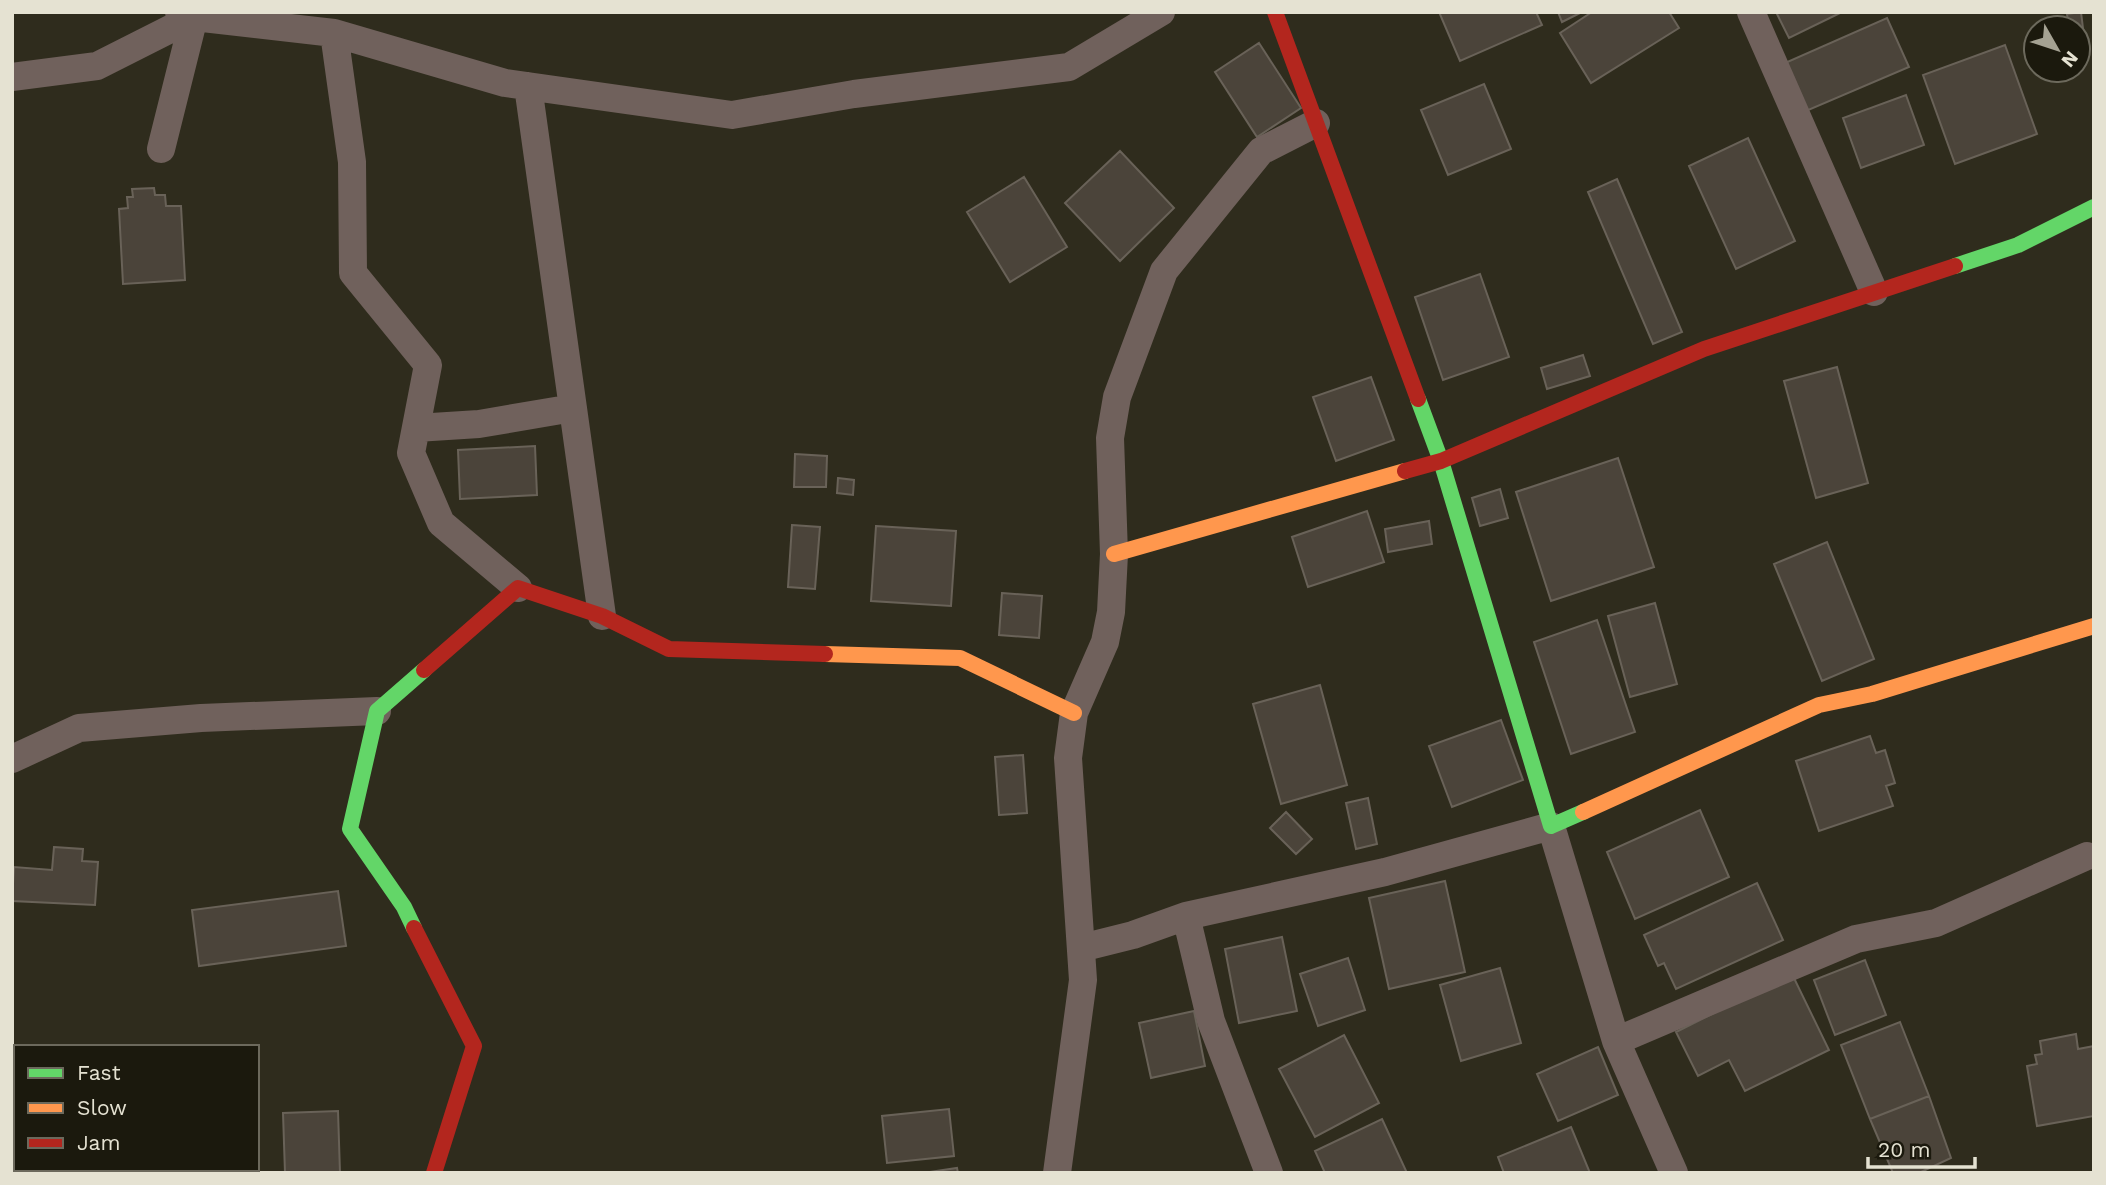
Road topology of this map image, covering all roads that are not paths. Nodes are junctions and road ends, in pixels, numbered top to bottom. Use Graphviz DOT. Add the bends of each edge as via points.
graph roads {
  1 [pos="1161,12"];
  2 [pos="1275,12"];
  3 [pos="1751,12"];
  4 [pos="190,14"];
  5 [pos="334,33"];
  6 [pos="12,77"];
  7 [pos="528,86"];
  8 [pos="1316,123"];
  9 [pos="161,149"];
  10 [pos="2094,207"];
  11 [pos="1874,292"];
  12 [pos="573,408"];
  13 [pos="416,428"];
  14 [pos="1440,461"];
  15 [pos="1114,554"];
  16 [pos="518,588"];
  17 [pos="603,616"];
  18 [pos="2094,625"];
  19 [pos="377,711"];
  20 [pos="1074,713"];
  21 [pos="12,759"];
  22 [pos="1551,826"];
  23 [pos="2087,856"];
  24 [pos="1186,916"];
  25 [pos="1081,948"];
  26 [pos="1616,1041"];
  27 [pos="434,1173"];
  28 [pos="1057,1173"];
  29 [pos="1269,1173"];
  30 [pos="1674,1173"];
  1 -- 7 [label="street" via="1069,66 732,115"];
  2 -- 8 [label="street"];
  3 -- 11 [label="street"];
  4 -- 5 [label="street"];
  4 -- 6 [label="street" via="97,66"];
  4 -- 9 [label="street"];
  5 -- 7 [label="street"];
  5 -- 13 [label="street" via="352,162 354,273 428,365"];
  7 -- 12 [label="street"];
  8 -- 14 [label="street"];
  8 -- 15 [label="street" via="1261,151 1164,271 1117,397 1110,438"];
  10 -- 11 [label="street" via="2018,244"];
  11 -- 14 [label="street" via="1704,349"];
  12 -- 13 [label="street" via="479,424"];
  12 -- 17 [label="street"];
  13 -- 16 [label="street" via="411,453 441,523"];
  14 -- 15 [label="street"];
  14 -- 22 [label="street"];
  15 -- 20 [label="street" via="1105,642"];
  16 -- 17 [label="street"];
  16 -- 19 [label="street"];
  17 -- 20 [label="street" via="669,649 960,658"];
  18 -- 22 [label="street" via="1872,694 1819,705"];
  19 -- 21 [label="street" via="79,728"];
  19 -- 27 [label="street" via="351,829 404,907 474,1046"];
  20 -- 25 [label="street" via="1068,758"];
  22 -- 24 [label="street" via="1385,872"];
  22 -- 26 [label="street"];
  23 -- 26 [label="street" via="1936,923 1856,939"];
  24 -- 25 [label="street"];
  24 -- 29 [label="street" via="1211,1021"];
  25 -- 28 [label="street" via="1083,980"];
  26 -- 30 [label="street"];
}
